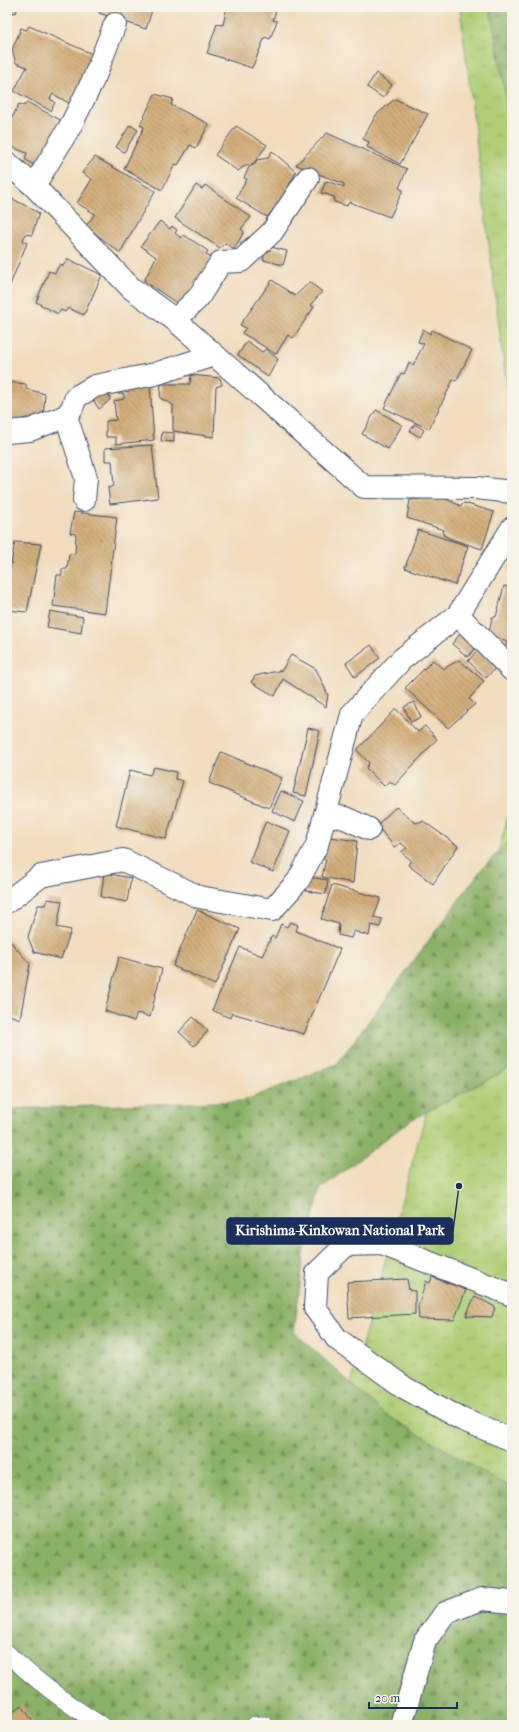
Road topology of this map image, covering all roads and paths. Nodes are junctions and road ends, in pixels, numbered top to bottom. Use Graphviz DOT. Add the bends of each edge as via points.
graph roads {
  1 [pos="115,24"];
  2 [pos="7,163"];
  3 [pos="308,178"];
  4 [pos="34,186"];
  5 [pos="175,320"];
  6 [pos="214,355"];
  7 [pos="66,416"];
  8 [pos="7,432"];
  9 [pos="512,492"];
  10 [pos="84,500"];
  11 [pos="512,528"];
  12 [pos="458,615"];
  13 [pos="512,670"];
  14 [pos="325,814"];
  15 [pos="369,829"];
  16 [pos="7,902"];
  17 [pos="512,1295"];
  18 [pos="512,1440"];
  19 [pos="512,1602"];
  20 [pos="7,1653"];
  21 [pos="101,1725"];
  22 [pos="254,1725"];
  23 [pos="265,1725"];
  24 [pos="401,1725"];
  1 -- 4 [label="street" via="95,76 71,125"];
  2 -- 4 [label="street"];
  3 -- 5 [label="street" via="272,232 241,261 221,262 198,298"];
  4 -- 5 [label="street" via="131,288"];
  5 -- 6 [label="street"];
  6 -- 7 [label="street" via="155,374 94,386 76,397"];
  6 -- 9 [label="street" via="364,487 476,488"];
  7 -- 8 [label="street" via="30,430"];
  7 -- 10 [label="street" via="86,478"];
  11 -- 12 [label="street"];
  12 -- 13 [label="street"];
  12 -- 14 [label="street" via="402,660 352,714"];
  14 -- 15 [label="street" via="345,818"];
  14 -- 16 [label="street" via="317,844 298,881 272,910 199,897 124,860 42,876"];
  17 -- 18 [label="street" via="382,1244 346,1245 317,1273 315,1308 338,1339 405,1388 461,1419"];
  19 -- 24 [label="street" via="482,1599 445,1613 425,1641"];
  20 -- 21 [label="lane" via="33,1679"];
  22 -- 23 [label="lane"];
}
